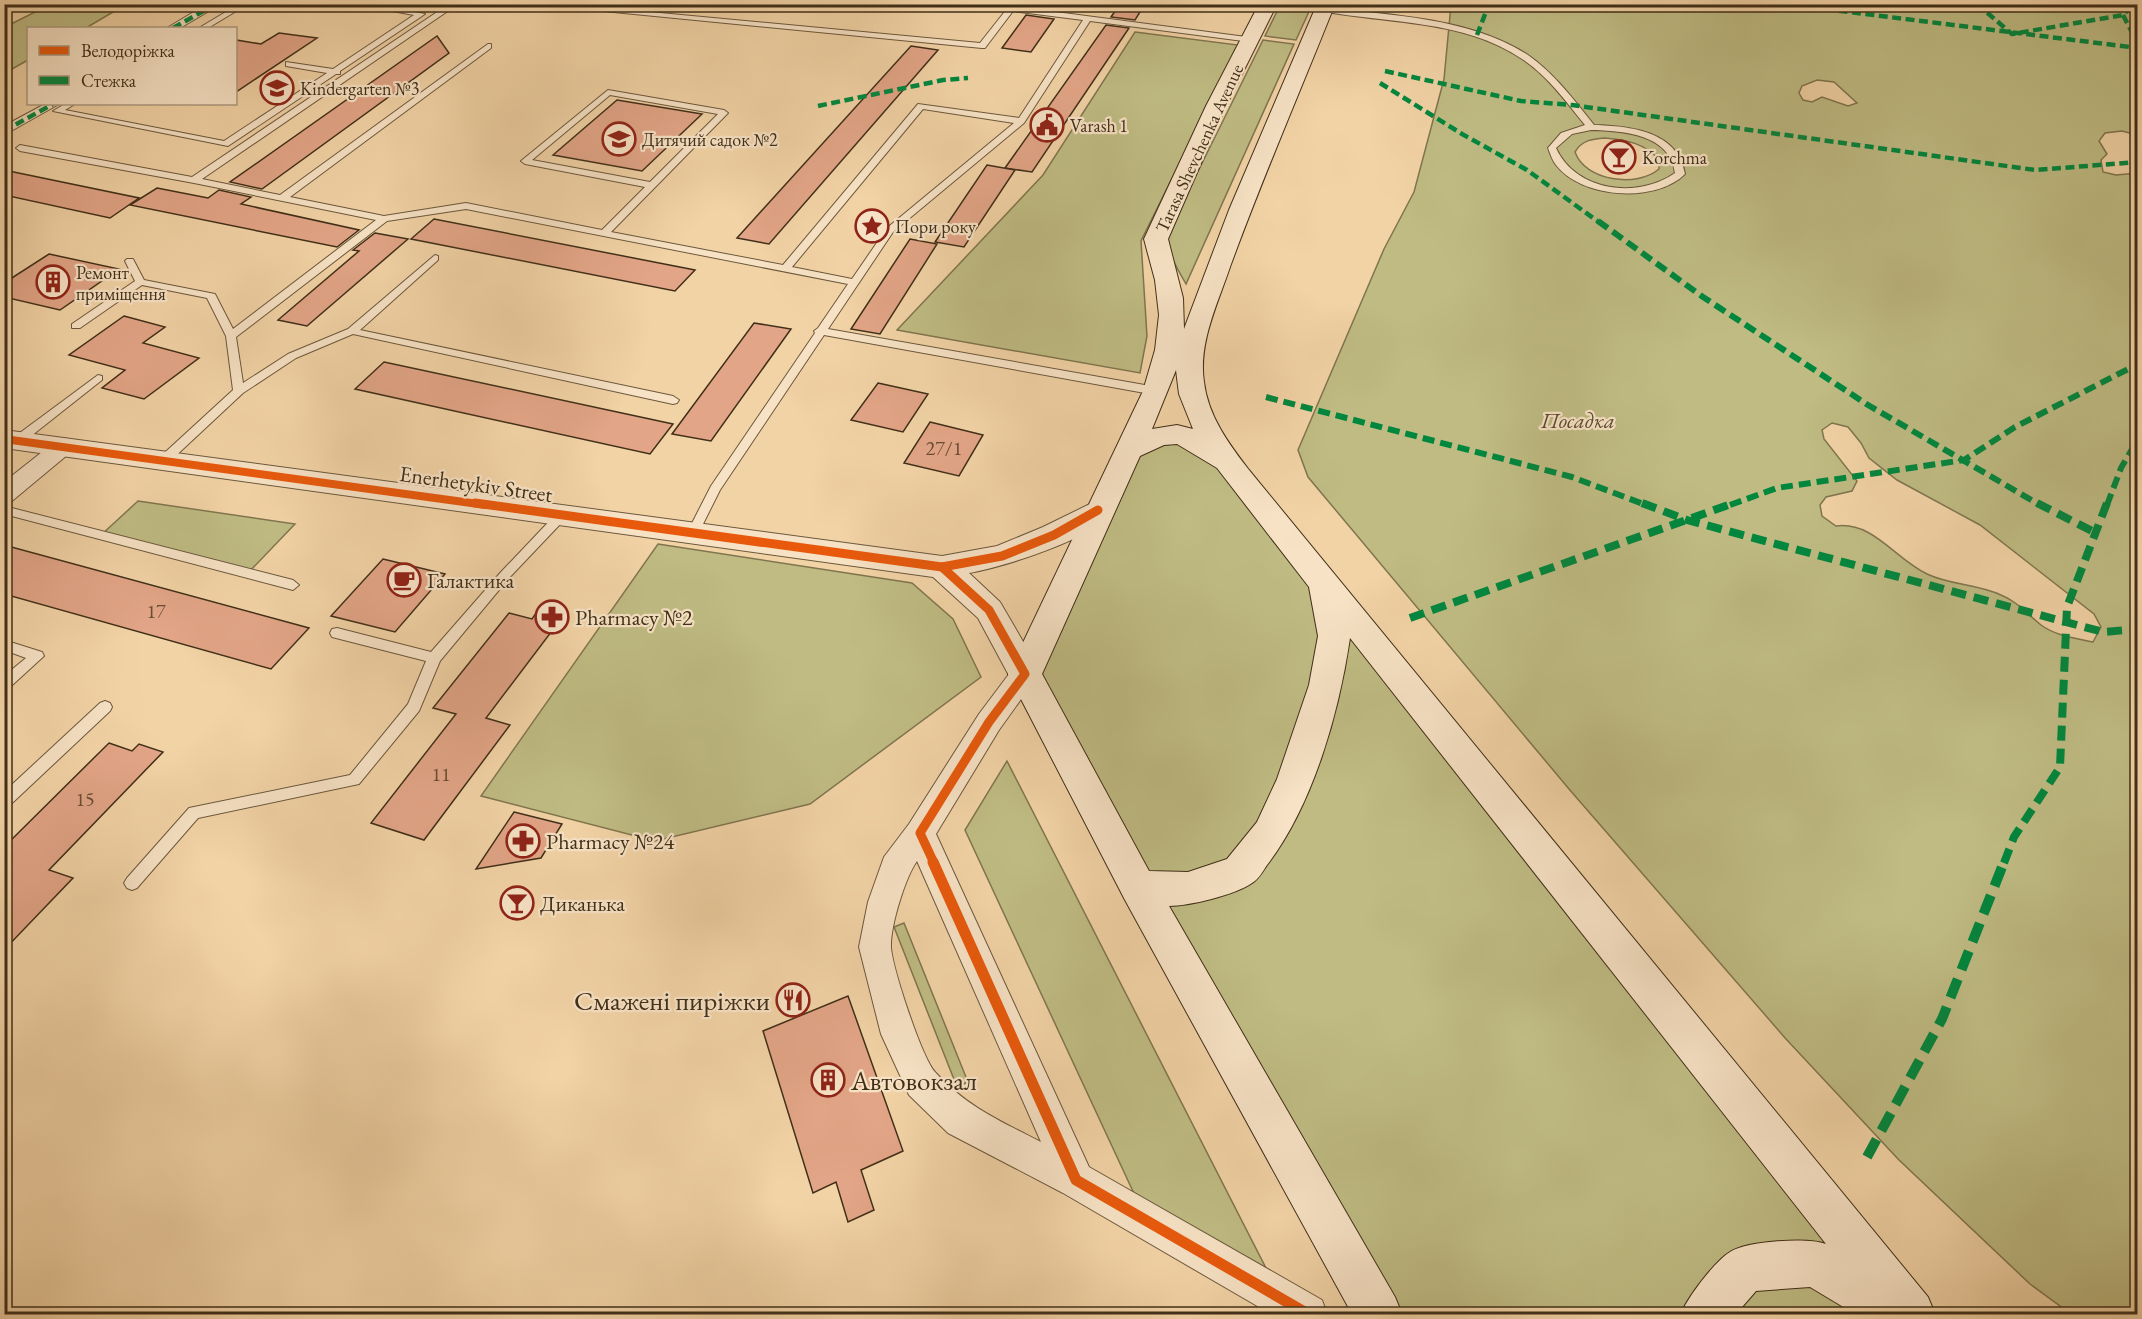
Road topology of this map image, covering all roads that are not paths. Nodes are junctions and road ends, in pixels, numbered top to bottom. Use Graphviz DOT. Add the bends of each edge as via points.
graph roads {
  1 [pos="216,4"];
  2 [pos="228,4"];
  3 [pos="245,4"];
  4 [pos="357,4"];
  5 [pos="454,4"];
  6 [pos="535,4"];
  7 [pos="975,4"];
  8 [pos="1268,4"];
  9 [pos="573,7"];
  10 [pos="1325,7"];
  11 [pos="1017,8"];
  12 [pos="1088,18"];
  13 [pos="175,27"];
  14 [pos="187,27"];
  15 [pos="205,27"];
  16 [pos="1251,40"];
  17 [pos="488,46"];
  18 [pos="289,64"];
  19 [pos="334,72"];
  20 [pos="351,75"];
  21 [pos="37,105"];
  22 [pos="50,105"];
  23 [pos="68,105"];
  24 [pos="1020,121"];
  25 [pos="4,123"];
  26 [pos="1591,127"];
  27 [pos="4,131"];
  28 [pos="20,148"];
  29 [pos="194,180"];
  30 [pos="651,185"];
  31 [pos="282,198"];
  32 [pos="384,219"];
  33 [pos="604,233"];
  34 [pos="435,258"];
  35 [pos="130,261"];
  36 [pos="787,267"];
  37 [pos="140,282"];
  38 [pos="852,282"];
  39 [pos="76,326"];
  40 [pos="352,331"];
  41 [pos="819,331"];
  42 [pos="231,336"];
  43 [pos="98,378"];
  44 [pos="239,391"];
  45 [pos="1156,391"];
  46 [pos="673,400"];
  47 [pos="11,440"];
  48 [pos="64,446"];
  49 [pos="1127,451"];
  50 [pos="164,460"];
  51 [pos="1229,464"];
  52 [pos="4,495"];
  53 [pos="4,510"];
  54 [pos="1098,510"];
  55 [pos="562,515"];
  56 [pos="693,533"];
  57 [pos="942,567"];
  58 [pos="1325,584"];
  59 [pos="293,585"];
  60 [pos="337,633"];
  61 [pos="4,645"];
  62 [pos="434,658"];
  63 [pos="1025,674"];
  64 [pos="4,684"];
  65 [pos="105,707"];
  66 [pos="4,802"];
  67 [pos="920,833"];
  68 [pos="132,883"];
  69 [pos="1138,888"];
  70 [pos="1076,1180"];
  71 [pos="1308,1314"];
  72 [pos="1378,1314"];
  73 [pos="1705,1314"];
  74 [pos="1898,1314"];
  75 [pos="1911,1314"];
  1 -- 13 [label="street"];
  2 -- 14 [label="street"];
  3 -- 15 [label="lane"];
  4 -- 19 [label="lane" via="422,15"];
  5 -- 20 [label="lane"];
  6 -- 9 [label="lane"];
  7 -- 11 [label="lane"];
  8 -- 16 [label="main road, Tarasa Shevchenka Avenue"];
  9 -- 11 [label="lane" via="982,46"];
  10 -- 26 [label="lane" via="1486,37 1524,56 1552,80"];
  10 -- 51 [label="main road" via="1230,236 1190,354 1190,382 1200,415"];
  11 -- 12 [label="lane"];
  12 -- 16 [label="lane"];
  12 -- 24 [label="lane"];
  16 -- 45 [label="main road, Tarasa Shevchenka Avenue" via="1216,106 1156,239 1171,287 1172,332"];
  17 -- 31 [label="lane"];
  18 -- 19 [label="lane"];
  19 -- 20 [label="lane"];
  19 -- 23 [label="lane" via="225,144 57,111"];
  20 -- 29 [label="lane"];
  21 -- 25 [label="street"];
  22 -- 27 [label="street"];
  24 -- 36 [label="lane" via="921,106"];
  24 -- 38 [label="lane" via="890,230"];
  26 -- 26 [label="lane" via="1571,131 1558,138 1552,148 1559,165 1583,181 1606,188 1642,190 1671,184 1680,174 1681,163 1657,141 1636,132"];
  28 -- 29 [label="lane"];
  29 -- 31 [label="lane"];
  30 -- 30 [label="lane" via="724,113 608,92 525,161"];
  30 -- 33 [label="lane"];
  31 -- 32 [label="lane"];
  32 -- 33 [label="lane" via="466,206"];
  32 -- 42 [label="lane"];
  33 -- 36 [label="lane"];
  34 -- 40 [label="lane"];
  35 -- 37 [label="lane"];
  36 -- 38 [label="lane"];
  37 -- 39 [label="lane"];
  37 -- 42 [label="lane" via="211,296"];
  38 -- 41 [label="lane"];
  40 -- 44 [label="lane" via="292,356"];
  40 -- 46 [label="lane"];
  41 -- 45 [label="lane"];
  41 -- 56 [label="lane" via="715,489"];
  42 -- 44 [label="lane"];
  43 -- 47 [label="lane"];
  44 -- 50 [label="lane"];
  45 -- 49 [label="main road, Tarasa Shevchenka Avenue"];
  47 -- 48 [label="main road, Enerhetykiv Street"];
  48 -- 50 [label="main road, Enerhetykiv Street"];
  48 -- 52 [label="street"];
  49 -- 51 [label="main road" via="1168,433 1197,440"];
  49 -- 54 [label="main road, Tarasa Shevchenka Avenue"];
  50 -- 55 [label="main road, Enerhetykiv Street"];
  51 -- 58 [label="main road"];
  53 -- 59 [label="lane"];
  54 -- 57 [label="main road, Enerhetykiv Street" via="1054,536 1002,556"];
  54 -- 63 [label="main road, Tarasa Shevchenka Avenue"];
  55 -- 56 [label="main road, Enerhetykiv Street"];
  55 -- 62 [label="lane"];
  56 -- 57 [label="main road, Enerhetykiv Street"];
  57 -- 63 [label="main road" via="989,610"];
  58 -- 69 [label="main road" via="1334,636 1326,685 1295,779 1270,833 1240,871 1188,889"];
  58 -- 75 [label="main road"];
  60 -- 62 [label="lane"];
  61 -- 64 [label="lane" via="36,656"];
  62 -- 68 [label="lane" via="414,707 354,780 194,813"];
  63 -- 67 [label="street" via="989,722"];
  63 -- 69 [label="main road"];
  65 -- 66 [label="lane"];
  67 -- 70 [label="street"];
  67 -- 70 [label="street" via="895,867 875,947 898,1034 921,1083 961,1120"];
  69 -- 72 [label="main road"];
  70 -- 71 [label="street"];
  73 -- 74 [label="main road" via="1745,1269 1815,1263"];
}
